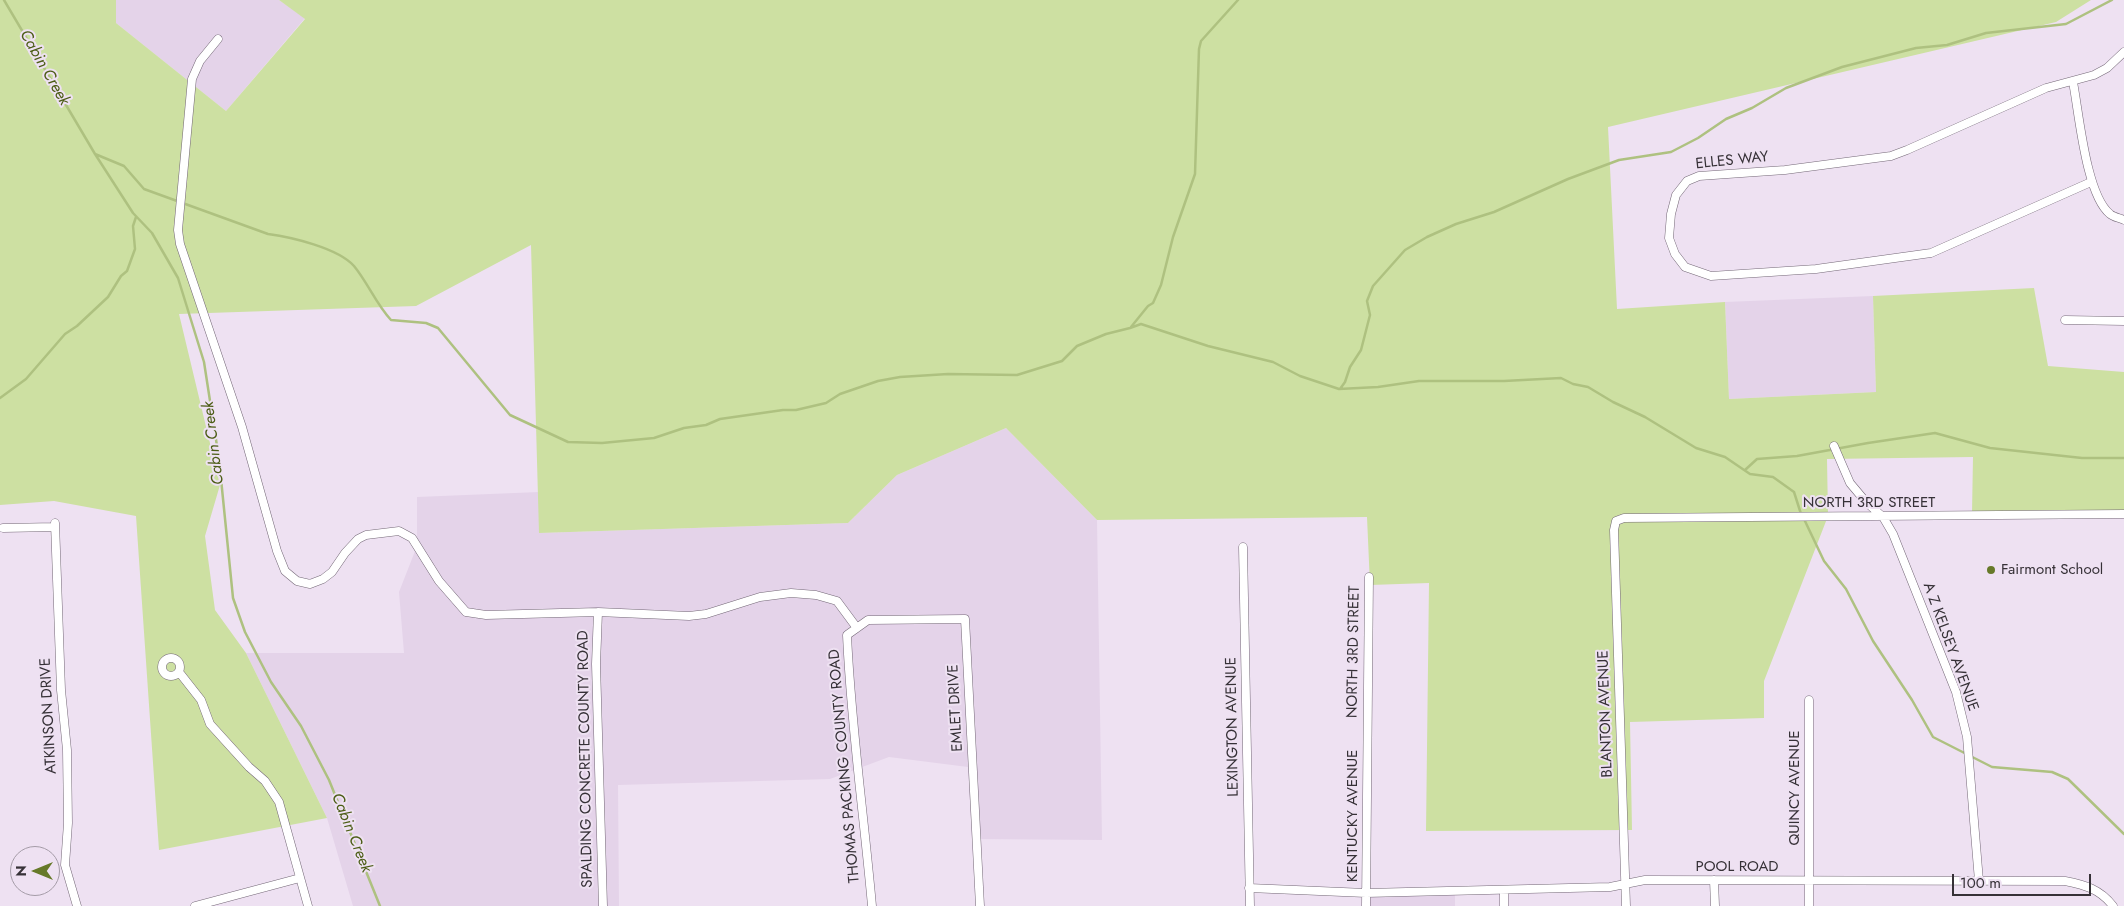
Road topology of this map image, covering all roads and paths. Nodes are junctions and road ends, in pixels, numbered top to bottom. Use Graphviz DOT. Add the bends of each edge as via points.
graph roads {
  1 [pos="218,39"];
  2 [pos="2124,52"];
  3 [pos="2073,82"];
  4 [pos="2092,182"];
  5 [pos="2124,220"];
  6 [pos="2065,320"];
  7 [pos="2124,321"];
  8 [pos="1834,446"];
  9 [pos="2124,514"];
  10 [pos="1883,517"];
  11 [pos="1616,521"];
  12 [pos="3,528"];
  13 [pos="1243,547"];
  14 [pos="1369,577"];
  15 [pos="598,612"];
  16 [pos="857,628"];
  17 [pos="179,672"];
  18 [pos="1809,700"];
  19 [pos="1367,726"];
  20 [pos="300,878"];
  21 [pos="1714,880"];
  22 [pos="1809,881"];
  23 [pos="1979,881"];
  24 [pos="1626,884"];
  25 [pos="1249,888"];
  26 [pos="1504,890"];
  27 [pos="1366,893"];
  28 [pos="77,906"];
  29 [pos="195,906"];
  30 [pos="308,906"];
  31 [pos="603,906"];
  32 [pos="872,906"];
  33 [pos="980,906"];
  34 [pos="1250,906"];
  35 [pos="1366,906"];
  36 [pos="1504,906"];
  37 [pos="1626,906"];
  38 [pos="1715,906"];
  39 [pos="1809,906"];
  40 [pos="2113,906"];
  1 -- 15 [label="street" via="200,61 192,79 179,237 242,428 284,571 297,581 310,584 332,572 358,539 399,531 412,538 439,581 466,612 486,615"];
  2 -- 3 [label="street, ELLES WAY" via="2107,68"];
  3 -- 4 [label="street"];
  3 -- 4 [label="street, ELLES WAY" via="2046,88 1891,156 1785,170 1699,176 1687,181 1676,195 1670,238 1675,254 1685,267 1711,276 1816,269 1916,256 1946,248"];
  4 -- 5 [label="street" via="2100,202 2110,215"];
  6 -- 7 [label="street"];
  8 -- 10 [label="street, A Z KELSEY AVENUE" via="1850,483"];
  9 -- 10 [label="street, NORTH 3RD STREET"];
  10 -- 11 [label="street, NORTH 3RD STREET" via="1624,518"];
  10 -- 23 [label="street, A Z KELSEY AVENUE" via="1893,534 1956,692 1968,747"];
  11 -- 24 [label="street, BLANTON AVENUE" via="1614,540"];
  12 -- 28 [label="street, ATKINSON DRIVE" via="55,525 61,690 67,750 68,822 64,865"];
  13 -- 25 [label="street, LEXINGTON AVENUE"];
  14 -- 19 [label="street, NORTH 3RD STREET"];
  15 -- 16 [label="street" via="689,616 760,597 791,593 837,601"];
  15 -- 31 [label="street, SPALDING CONCRETE COUNTY ROAD" via="596,664"];
  16 -- 32 [label="street, THOMAS PACKING COUNTY ROAD" via="847,635"];
  16 -- 33 [label="street, EMLET DRIVE" via="868,620 965,619"];
  17 -- 20 [label="street" via="201,700 210,724 265,781 279,802"];
  18 -- 22 [label="street, QUINCY AVENUE"];
  19 -- 27 [label="street, KENTUCKY AVENUE"];
  20 -- 29 [label="street"];
  20 -- 30 [label="street"];
  21 -- 22 [label="street, POOL ROAD"];
  21 -- 24 [label="street, POOL ROAD" via="1644,880"];
  21 -- 38 [label="street"];
  22 -- 23 [label="street, POOL ROAD"];
  22 -- 39 [label="street, QUINCY AVENUE"];
  23 -- 40 [label="street, POOL ROAD" via="2087,885 2106,896"];
  24 -- 26 [label="street, POOL ROAD"];
  24 -- 37 [label="street, BLANTON AVENUE"];
  25 -- 27 [label="street, POOL ROAD"];
  25 -- 34 [label="street, LEXINGTON AVENUE"];
  26 -- 27 [label="street, POOL ROAD"];
  26 -- 36 [label="street"];
  27 -- 35 [label="street, KENTUCKY AVENUE"];
}
